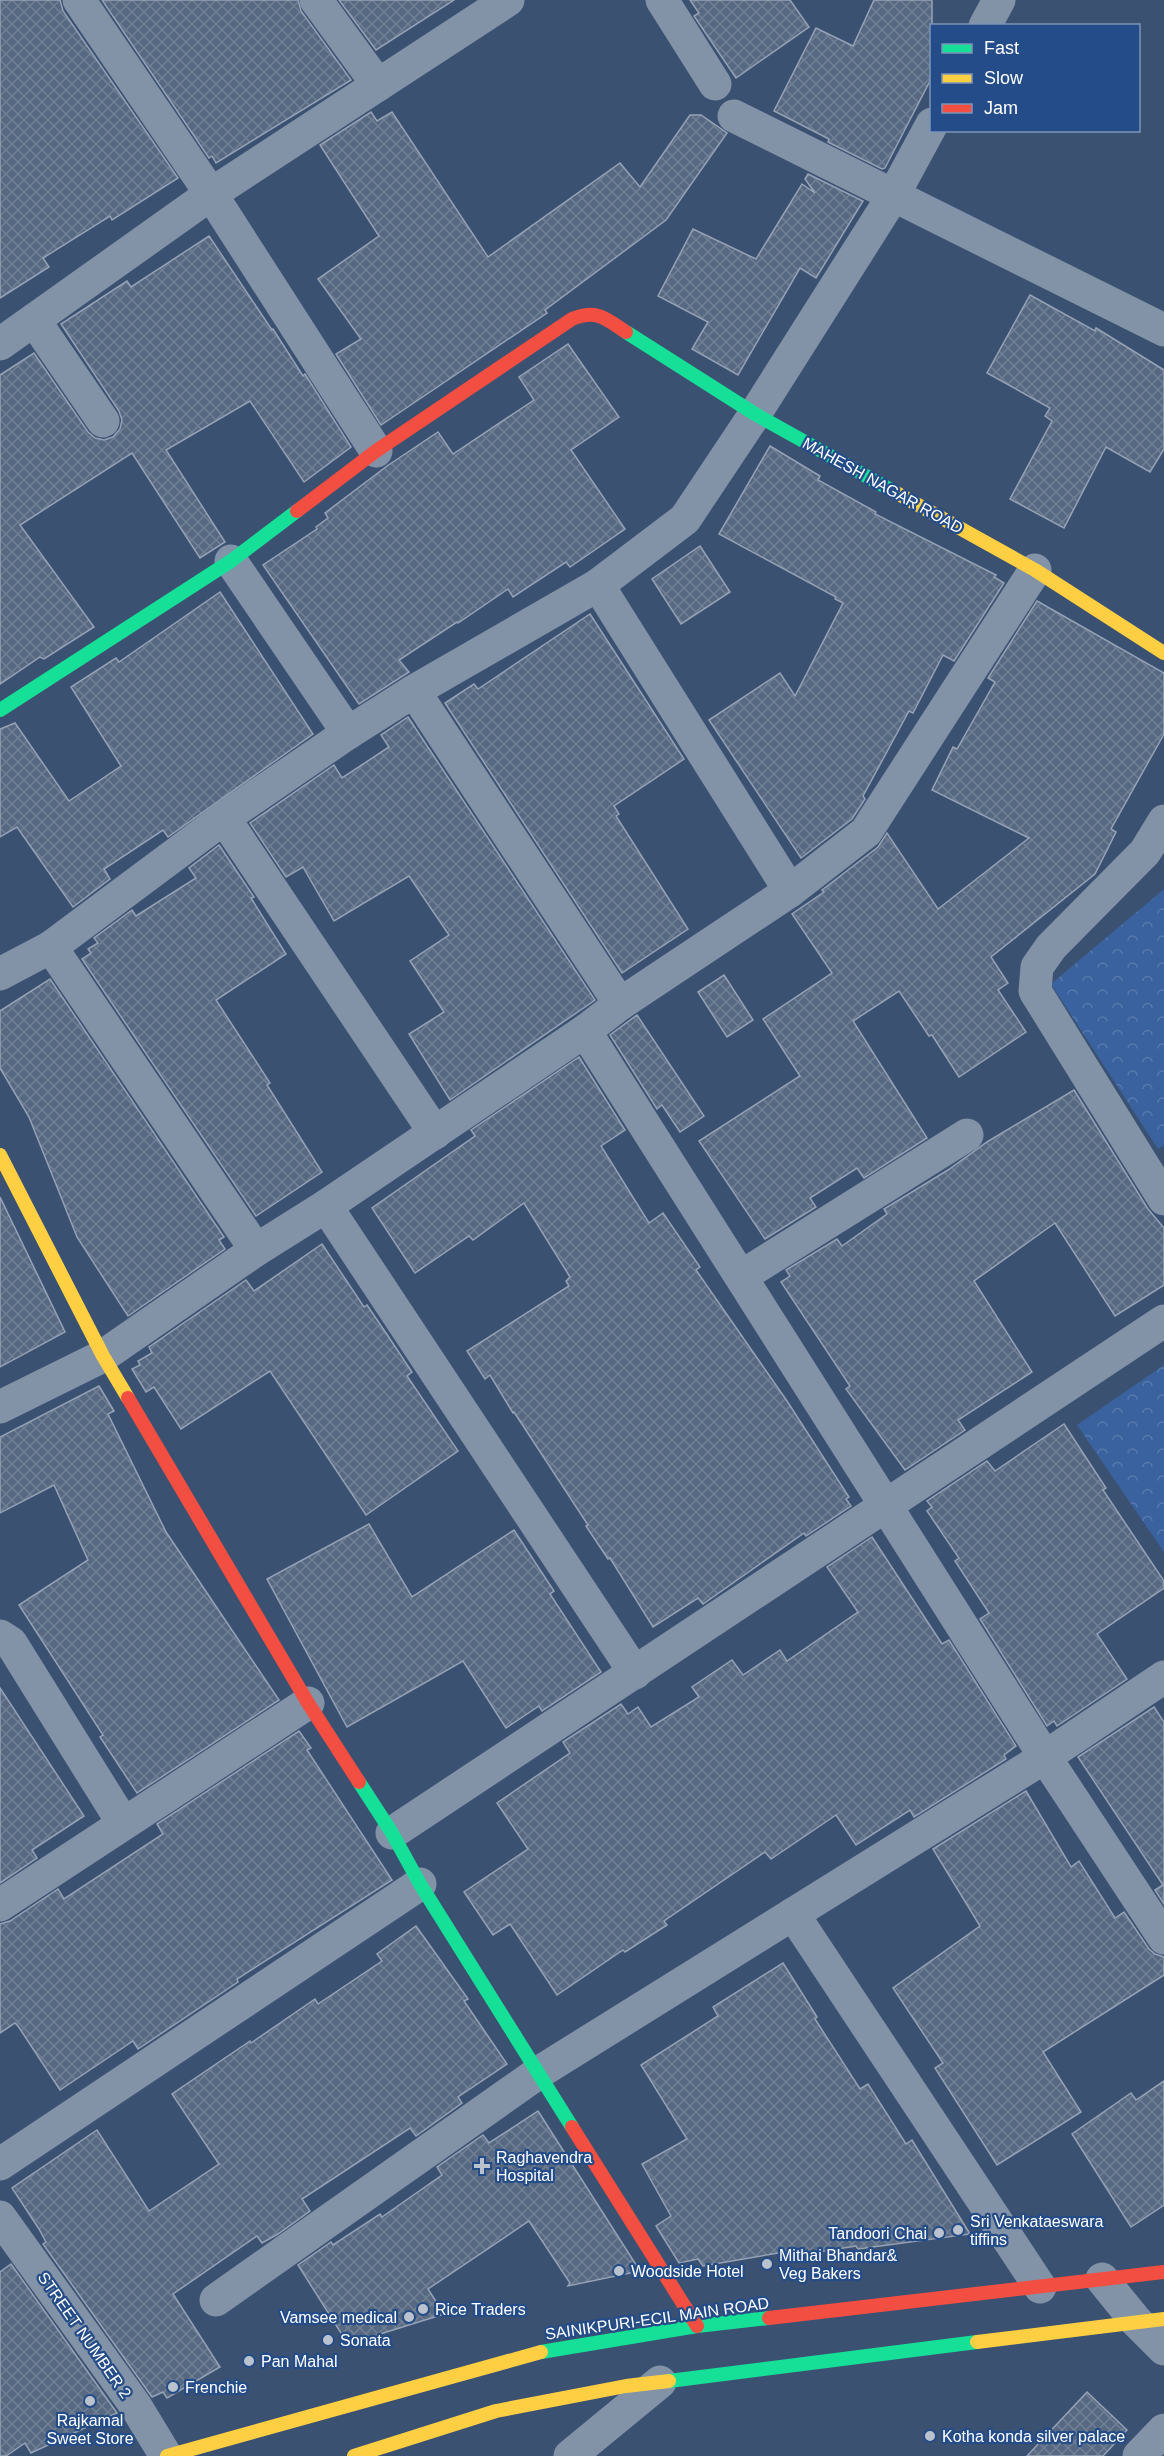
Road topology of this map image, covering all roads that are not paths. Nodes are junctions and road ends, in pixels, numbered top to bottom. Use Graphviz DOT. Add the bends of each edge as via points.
graph roads {
  1 [pos="80,0"];
  2 [pos="316,0"];
  3 [pos="508,0"];
  4 [pos="662,0"];
  5 [pos="999,0"];
  6 [pos="986,24"];
  7 [pos="715,84"];
  8 [pos="378,85"];
  9 [pos="734,116"];
  10 [pos="930,128"];
  11 [pos="211,194"];
  12 [pos="893,196"];
  13 [pos="1160,318"];
  14 [pos="34,320"];
  15 [pos="0,344"];
  16 [pos="755,414"];
  17 [pos="103,421"];
  18 [pos="376,451"];
  19 [pos="231,561"];
  20 [pos="1035,570"];
  21 [pos="598,585"];
  22 [pos="1164,653"];
  23 [pos="414,691"];
  24 [pos="0,710"];
  25 [pos="348,734"];
  26 [pos="224,818"];
  27 [pos="1164,821"];
  28 [pos="790,891"];
  29 [pos="51,947"];
  30 [pos="0,974"];
  31 [pos="620,1004"];
  32 [pos="585,1031"];
  33 [pos="435,1132"];
  34 [pos="966,1136"];
  35 [pos="0,1155"];
  36 [pos="1160,1183"];
  37 [pos="326,1206"];
  38 [pos="256,1250"];
  39 [pos="742,1276"];
  40 [pos="1164,1321"];
  41 [pos="103,1356"];
  42 [pos="0,1407"];
  43 [pos="887,1504"];
  44 [pos="0,1636"];
  45 [pos="635,1673"];
  46 [pos="1164,1677"];
  47 [pos="308,1703"];
  48 [pos="1045,1757"];
  49 [pos="123,1823"];
  50 [pos="392,1833"];
  51 [pos="420,1884"];
  52 [pos="0,1905"];
  53 [pos="793,1914"];
  54 [pos="1164,1938"];
  55 [pos="537,2073"];
  56 [pos="0,2164"];
  57 [pos="3,2225"];
  58 [pos="1164,2272"];
  59 [pos="1102,2279"];
  60 [pos="1040,2286"];
  61 [pos="216,2300"];
  62 [pos="1150,2320"];
  63 [pos="697,2326"];
  64 [pos="1164,2349"];
  65 [pos="660,2382"];
  66 [pos="1164,2430"];
  67 [pos="167,2456"];
  68 [pos="354,2456"];
  69 [pos="570,2456"];
  70 [pos="1139,2456"];
  1 -- 11 [label="street"];
  2 -- 8 [label="street"];
  3 -- 8 [label="street"];
  4 -- 7 [label="street"];
  5 -- 6 [label="street"];
  8 -- 11 [label="street"];
  9 -- 12 [label="street"];
  10 -- 12 [label="street"];
  11 -- 14 [label="street"];
  11 -- 18 [label="street"];
  12 -- 13 [label="street"];
  12 -- 16 [label="street"];
  14 -- 15 [label="street"];
  14 -- 17 [label="street"];
  16 -- 18 [label="street, MAHESH NAGAR ROAD" via="603,317 587,314 572,319"];
  16 -- 20 [label="street, MAHESH NAGAR ROAD"];
  16 -- 21 [label="street" via="685,519"];
  18 -- 19 [label="street"];
  19 -- 24 [label="street"];
  19 -- 25 [label="street"];
  20 -- 22 [label="street, MAHESH NAGAR ROAD"];
  20 -- 28 [label="street" via="866,832"];
  21 -- 23 [label="street"];
  21 -- 28 [label="street"];
  23 -- 25 [label="street"];
  23 -- 31 [label="street"];
  25 -- 26 [label="street"];
  26 -- 29 [label="street"];
  26 -- 33 [label="street"];
  27 -- 36 [label="street" via="1145,852 1051,947 1036,967 1035,991"];
  28 -- 31 [label="street"];
  29 -- 30 [label="street"];
  29 -- 38 [label="street"];
  31 -- 32 [label="street"];
  32 -- 33 [label="street"];
  32 -- 39 [label="street"];
  33 -- 37 [label="street"];
  34 -- 39 [label="street"];
  35 -- 41 [label="street"];
  37 -- 38 [label="street"];
  37 -- 45 [label="street"];
  38 -- 41 [label="street"];
  39 -- 43 [label="street"];
  40 -- 43 [label="street"];
  41 -- 42 [label="street"];
  41 -- 47 [label="street"];
  43 -- 45 [label="street"];
  43 -- 48 [label="street"];
  44 -- 49 [label="street" via="11,1643"];
  45 -- 50 [label="street"];
  46 -- 48 [label="street"];
  47 -- 49 [label="street"];
  47 -- 50 [label="street"];
  48 -- 53 [label="street"];
  48 -- 54 [label="street"];
  49 -- 52 [label="street"];
  50 -- 51 [label="street"];
  51 -- 55 [label="street"];
  51 -- 56 [label="street"];
  53 -- 55 [label="street"];
  53 -- 60 [label="street"];
  55 -- 61 [label="street"];
  55 -- 63 [label="street"];
  57 -- 67 [label="street, STREET NUMBER 2" via="135,2405"];
  58 -- 59 [label="street, SAINIKPURI-ECIL MAIN ROAD"];
  59 -- 60 [label="street, SAINIKPURI-ECIL MAIN ROAD"];
  59 -- 62 [label="street"];
  60 -- 63 [label="street, SAINIKPURI-ECIL MAIN ROAD"];
  62 -- 64 [label="street"];
  62 -- 65 [label="street"];
  63 -- 67 [label="street, SAINIKPURI-ECIL MAIN ROAD" via="554,2348"];
  65 -- 68 [label="street" via="496,2411"];
  65 -- 69 [label="street"];
  66 -- 70 [label="street"];
}
